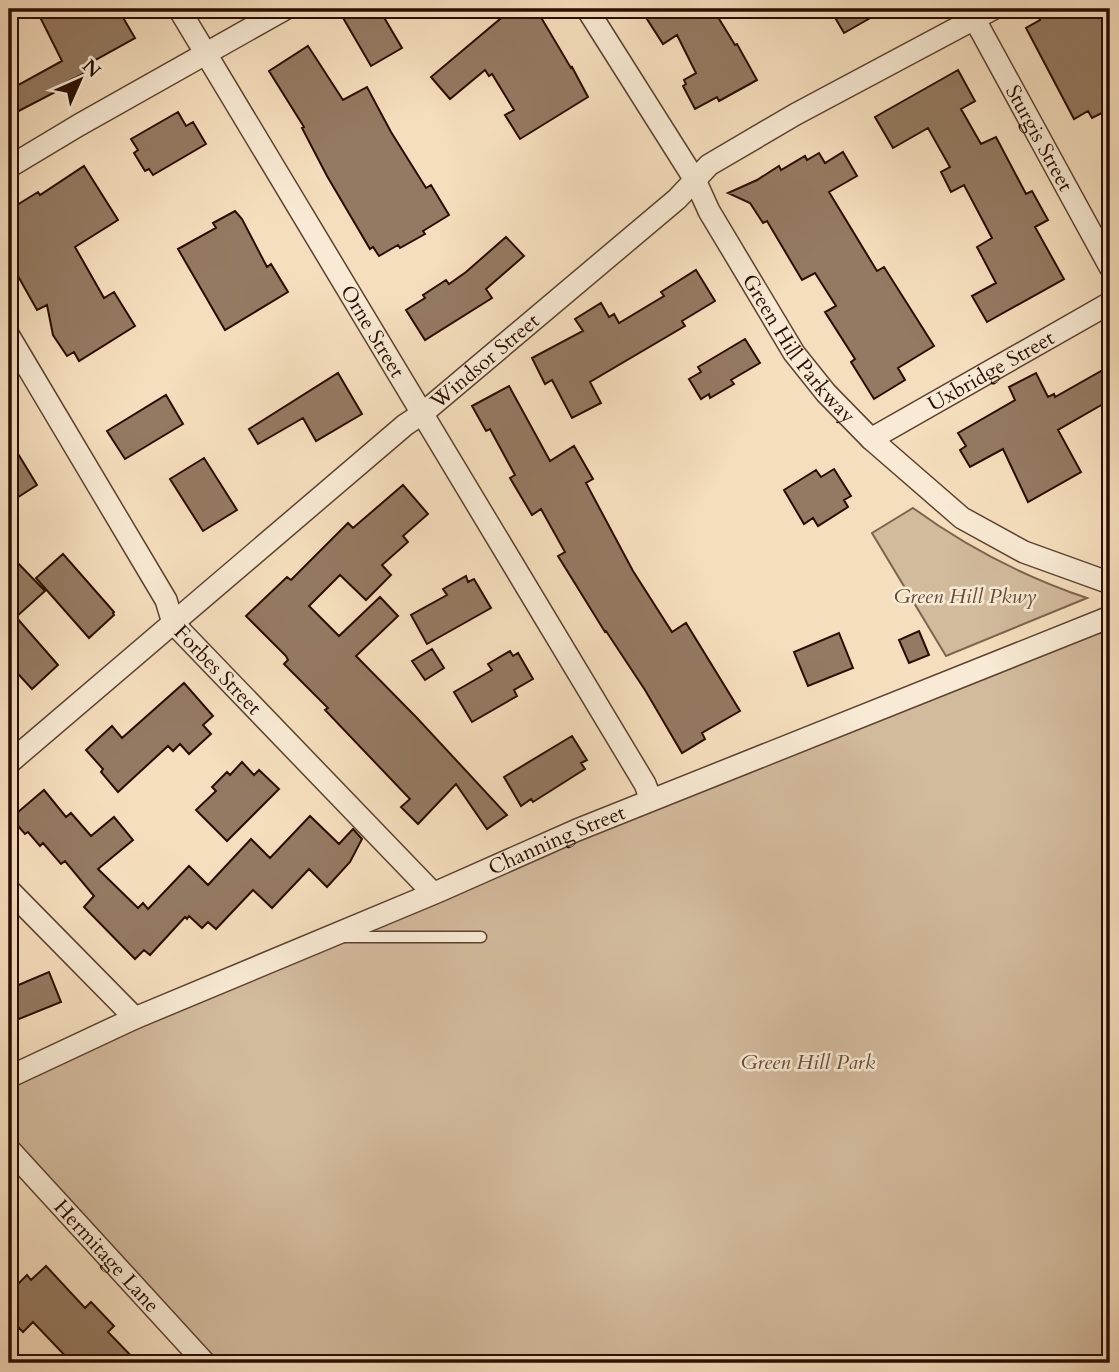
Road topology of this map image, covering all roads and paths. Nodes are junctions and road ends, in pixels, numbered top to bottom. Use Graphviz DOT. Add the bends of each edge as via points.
graph roads {
  1 [pos="179,9"];
  2 [pos="285,9"];
  3 [pos="587,9"];
  4 [pos="979,12"];
  5 [pos="206,55"];
  6 [pos="9,167"];
  7 [pos="695,180"];
  8 [pos="1110,267"];
  9 [pos="1110,303"];
  10 [pos="9,336"];
  11 [pos="423,413"];
  12 [pos="871,439"];
  13 [pos="1110,583"];
  14 [pos="1110,617"];
  15 [pos="173,624"];
  16 [pos="9,763"];
  17 [pos="652,800"];
  18 [pos="9,890"];
  19 [pos="433,893"];
  20 [pos="328,936"];
  21 [pos="481,937"];
  22 [pos="135,1018"];
  23 [pos="9,1076"];
  24 [pos="9,1149"];
  25 [pos="205,1363"];
  1 -- 5 [label="street, Orne Street"];
  2 -- 5 [label="street"];
  3 -- 7 [label="street, Green Hill Parkway"];
  4 -- 7 [label="street, Windsor Street" via="709,165"];
  4 -- 8 [label="street, Sturgis Street"];
  5 -- 6 [label="street"];
  5 -- 11 [label="street, Orne Street"];
  7 -- 11 [label="street, Windsor Street"];
  7 -- 12 [label="street, Green Hill Parkway" via="794,353"];
  9 -- 12 [label="street, Uxbridge Street"];
  10 -- 15 [label="street, Forbes Street" via="166,600"];
  11 -- 15 [label="street, Windsor Street"];
  11 -- 17 [label="street, Orne Street"];
  12 -- 13 [label="street, Green Hill Parkway" via="962,518 1024,552"];
  14 -- 17 [label="street, Channing Street"];
  15 -- 16 [label="street, Windsor Street"];
  15 -- 19 [label="street, Forbes Street"];
  17 -- 19 [label="street, Channing Street"];
  18 -- 22 [label="street"];
  19 -- 20 [label="street, Channing Street"];
  20 -- 21 [label="lane"];
  20 -- 22 [label="street, Channing Street"];
  22 -- 23 [label="street, Channing Street"];
  24 -- 25 [label="street, Hermitage Lane"];
}
